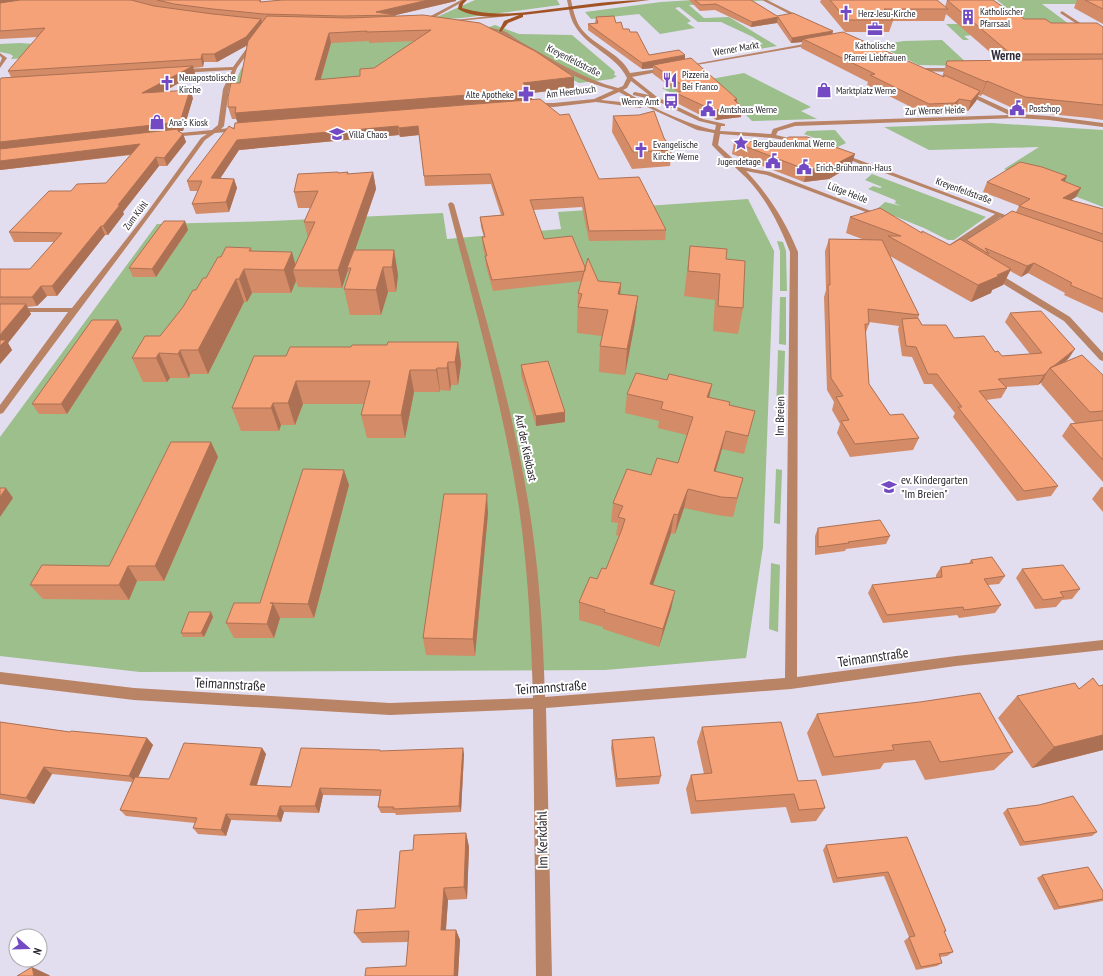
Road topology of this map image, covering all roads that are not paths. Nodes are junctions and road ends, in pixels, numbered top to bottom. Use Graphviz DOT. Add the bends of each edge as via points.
graph roads {
  1 [pos="465,0"];
  2 [pos="568,0"];
  3 [pos="648,0"];
  4 [pos="764,0"];
  5 [pos="1062,12"];
  6 [pos="528,13"];
  7 [pos="807,20"];
  8 [pos="432,22"];
  9 [pos="501,31"];
  10 [pos="255,40"];
  11 [pos="1103,40"];
  12 [pos="822,42"];
  13 [pos="0,54"];
  14 [pos="0,67"];
  15 [pos="911,67"];
  16 [pos="235,68"];
  17 [pos="676,68"];
  18 [pos="669,69"];
  19 [pos="917,70"];
  20 [pos="962,70"];
  21 [pos="176,72"];
  22 [pos="928,75"];
  23 [pos="630,76"];
  24 [pos="959,89"];
  25 [pos="620,90"];
  26 [pos="603,97"];
  27 [pos="657,99"];
  28 [pos="595,101"];
  29 [pos="541,104"];
  30 [pos="526,105"];
  31 [pos="651,107"];
  32 [pos="1018,116"];
  33 [pos="719,125"];
  34 [pos="1103,125"];
  35 [pos="726,126"];
  36 [pos="248,128"];
  37 [pos="213,131"];
  38 [pos="772,131"];
  39 [pos="717,132"];
  40 [pos="166,135"];
  41 [pos="807,142"];
  42 [pos="830,152"];
  43 [pos="739,168"];
  44 [pos="451,204"];
  45 [pos="1000,214"];
  46 [pos="891,220"];
  47 [pos="1022,222"];
  48 [pos="950,248"];
  49 [pos="988,271"];
  50 [pos="0,310"];
  51 [pos="74,310"];
  52 [pos="1103,358"];
  53 [pos="0,411"];
  54 [pos="1103,645"];
  55 [pos="0,678"];
  56 [pos="791,683"];
  57 [pos="540,703"];
  58 [pos="544,976"];
  1 -- 6 [label="main road" via="460,9 474,14"];
  1 -- 8 [label="street" via="426,20 413,23"];
  2 -- 23 [label="street, Kreyenfeldstraße" via="579,29 625,68"];
  3 -- 6 [label="main road"];
  4 -- 7 [label="street"];
  5 -- 11 [label="street"];
  6 -- 9 [label="main road" via="506,22"];
  6 -- 9 [label="street, Kreyenfeldstraße" via="444,22 474,24"];
  9 -- 25 [label="street, Kreyenfeldstraße" via="590,81"];
  10 -- 16 [label="street, Zum Kühl"];
  12 -- 17 [label="street, Werner Markt"];
  13 -- 14 [label="street" via="5,58"];
  15 -- 19 [label="street"];
  16 -- 21 [label="street"];
  16 -- 37 [label="street, Zum Kühl" via="224,93 221,126"];
  18 -- 23 [label="street"];
  19 -- 20 [label="street"];
  19 -- 22 [label="street"];
  23 -- 25 [label="street" via="626,87"];
  23 -- 27 [label="street, Kreyenfeldstraße"];
  24 -- 32 [label="street"];
  25 -- 26 [label="street, Am Heerbusch"];
  25 -- 27 [label="street, Kreyenfeldstraße"];
  25 -- 31 [label="street, Kreyenfeldstraße"];
  26 -- 28 [label="street, Am Heerbusch"];
  26 -- 29 [label="street, Am Heerbusch"];
  27 -- 33 [label="street, Kreyenfeldstraße" via="701,120"];
  28 -- 29 [label="street, Am Heerbusch"];
  28 -- 31 [label="street, Kreyenfeldstraße"];
  29 -- 30 [label="street, Am Heerbusch"];
  31 -- 39 [label="street, Kreyenfeldstraße" via="687,124"];
  32 -- 34 [label="street, Zur Werner Heide"];
  32 -- 38 [label="street, Zur Werner Heide" via="795,124"];
  33 -- 35 [label="street, Kreyenfeldstraße"];
  33 -- 39 [label="street"];
  36 -- 37 [label="street"];
  37 -- 40 [label="street"];
  37 -- 51 [label="street, Zum Kühl" via="203,139"];
  38 -- 39 [label="street, Kreyenfeldstraße"];
  38 -- 41 [label="street, Kreyenfeldstraße"];
  39 -- 43 [label="street" via="715,145"];
  42 -- 45 [label="street, Kreyenfeldstraße"];
  43 -- 46 [label="street, Lütge Heide" via="793,182"];
  43 -- 56 [label="street, Im Breien" via="774,208 794,252"];
  44 -- 57 [label="street, Auf der Kiekbast" via="522,490 534,590"];
  45 -- 47 [label="street, Kreyenfeldstraße"];
  45 -- 48 [label="street"];
  49 -- 52 [label="street" via="1067,319"];
  50 -- 51 [label="street"];
  51 -- 53 [label="street, Zum Kühl"];
  54 -- 56 [label="street, Teimannstraße"];
  55 -- 57 [label="street, Teimannstraße" via="134,694 390,709"];
  56 -- 57 [label="street, Teimannstraße"];
  57 -- 58 [label="street, Im Kerkdahl"];
}
